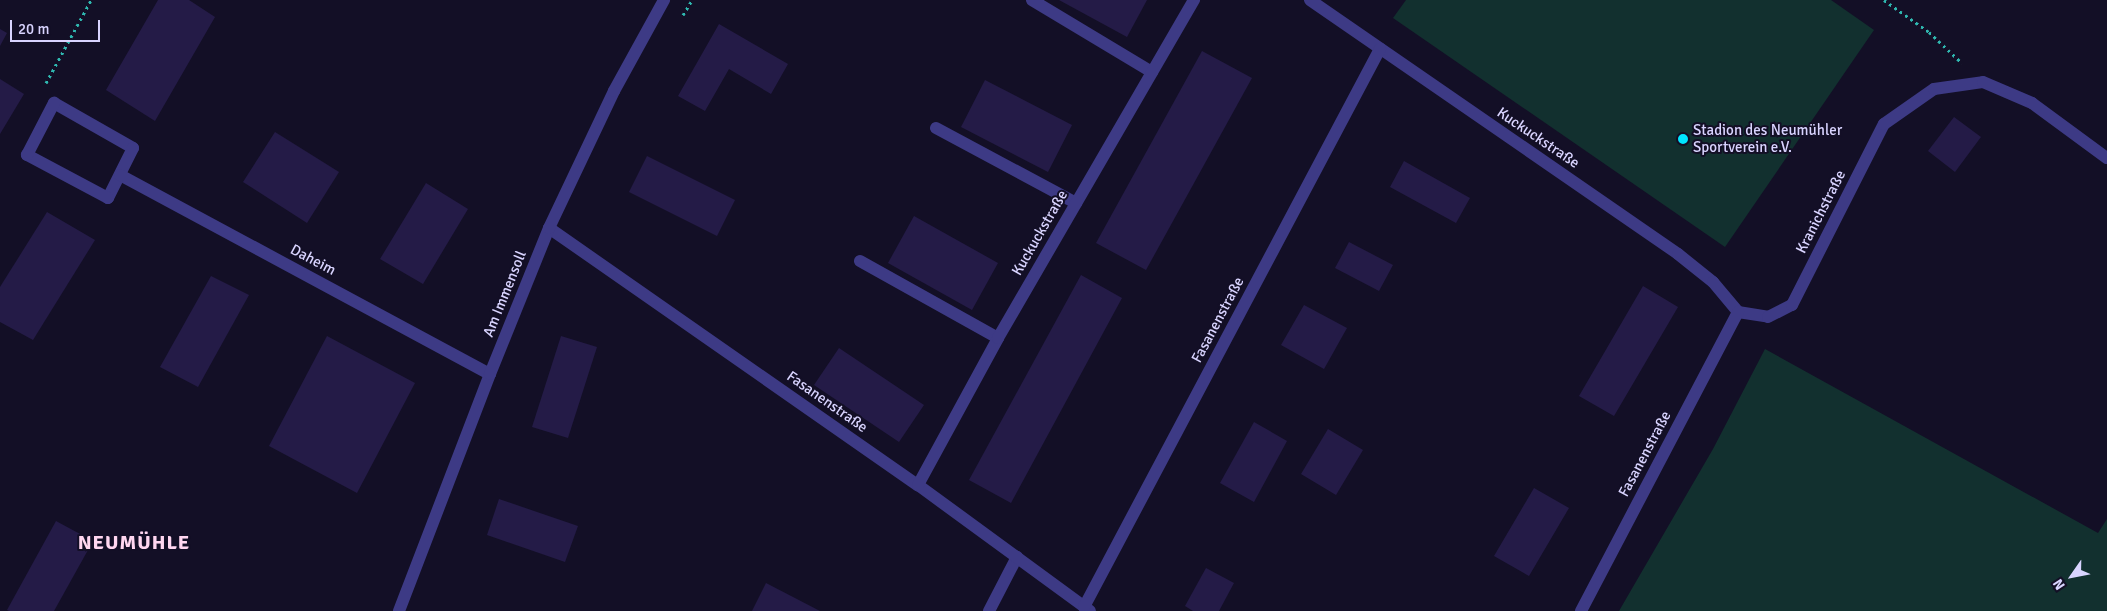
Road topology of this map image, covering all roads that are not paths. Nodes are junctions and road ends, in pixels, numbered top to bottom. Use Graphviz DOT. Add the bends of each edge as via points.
graph roads {
  1 [pos="664,0"];
  2 [pos="1032,0"];
  3 [pos="1194,0"];
  4 [pos="1310,0"];
  5 [pos="1380,49"];
  6 [pos="1152,72"];
  7 [pos="936,128"];
  8 [pos="2107,158"];
  9 [pos="120,175"];
  10 [pos="1076,203"];
  11 [pos="549,228"];
  12 [pos="860,261"];
  13 [pos="1738,312"];
  14 [pos="998,338"];
  15 [pos="490,374"];
  16 [pos="918,485"];
  17 [pos="1017,557"];
  18 [pos="1087,609"];
  19 [pos="399,611"];
  20 [pos="989,611"];
  21 [pos="1581,611"];
  1 -- 11 [label="street, Am Immensoll" via="614,91"];
  2 -- 6 [label="street"];
  3 -- 6 [label="street, Kuckuckstraße"];
  4 -- 5 [label="street, Kuckuckstraße"];
  5 -- 13 [label="street, Kuckuckstraße" via="1678,254 1712,282"];
  5 -- 18 [label="street, Fasanenstraße"];
  6 -- 10 [label="street, Kuckuckstraße"];
  7 -- 10 [label="street"];
  8 -- 13 [label="street, Kranichstraße" via="2032,103 1983,82 1934,89 1884,124 1792,305 1768,318"];
  9 -- 9 [label="street" via="108,198 27,155 54,103 133,148"];
  9 -- 15 [label="street, Daheim"];
  10 -- 14 [label="street, Kuckuckstraße"];
  11 -- 15 [label="street, Am Immensoll"];
  11 -- 16 [label="street, Fasanenstraße"];
  12 -- 14 [label="street"];
  13 -- 21 [label="street, Fasanenstraße"];
  14 -- 16 [label="street, Kuckuckstraße"];
  15 -- 19 [label="street, Am Immensoll"];
  16 -- 17 [label="street, Fasanenstraße"];
  17 -- 18 [label="street, Fasanenstraße"];
  17 -- 20 [label="street"];
}
